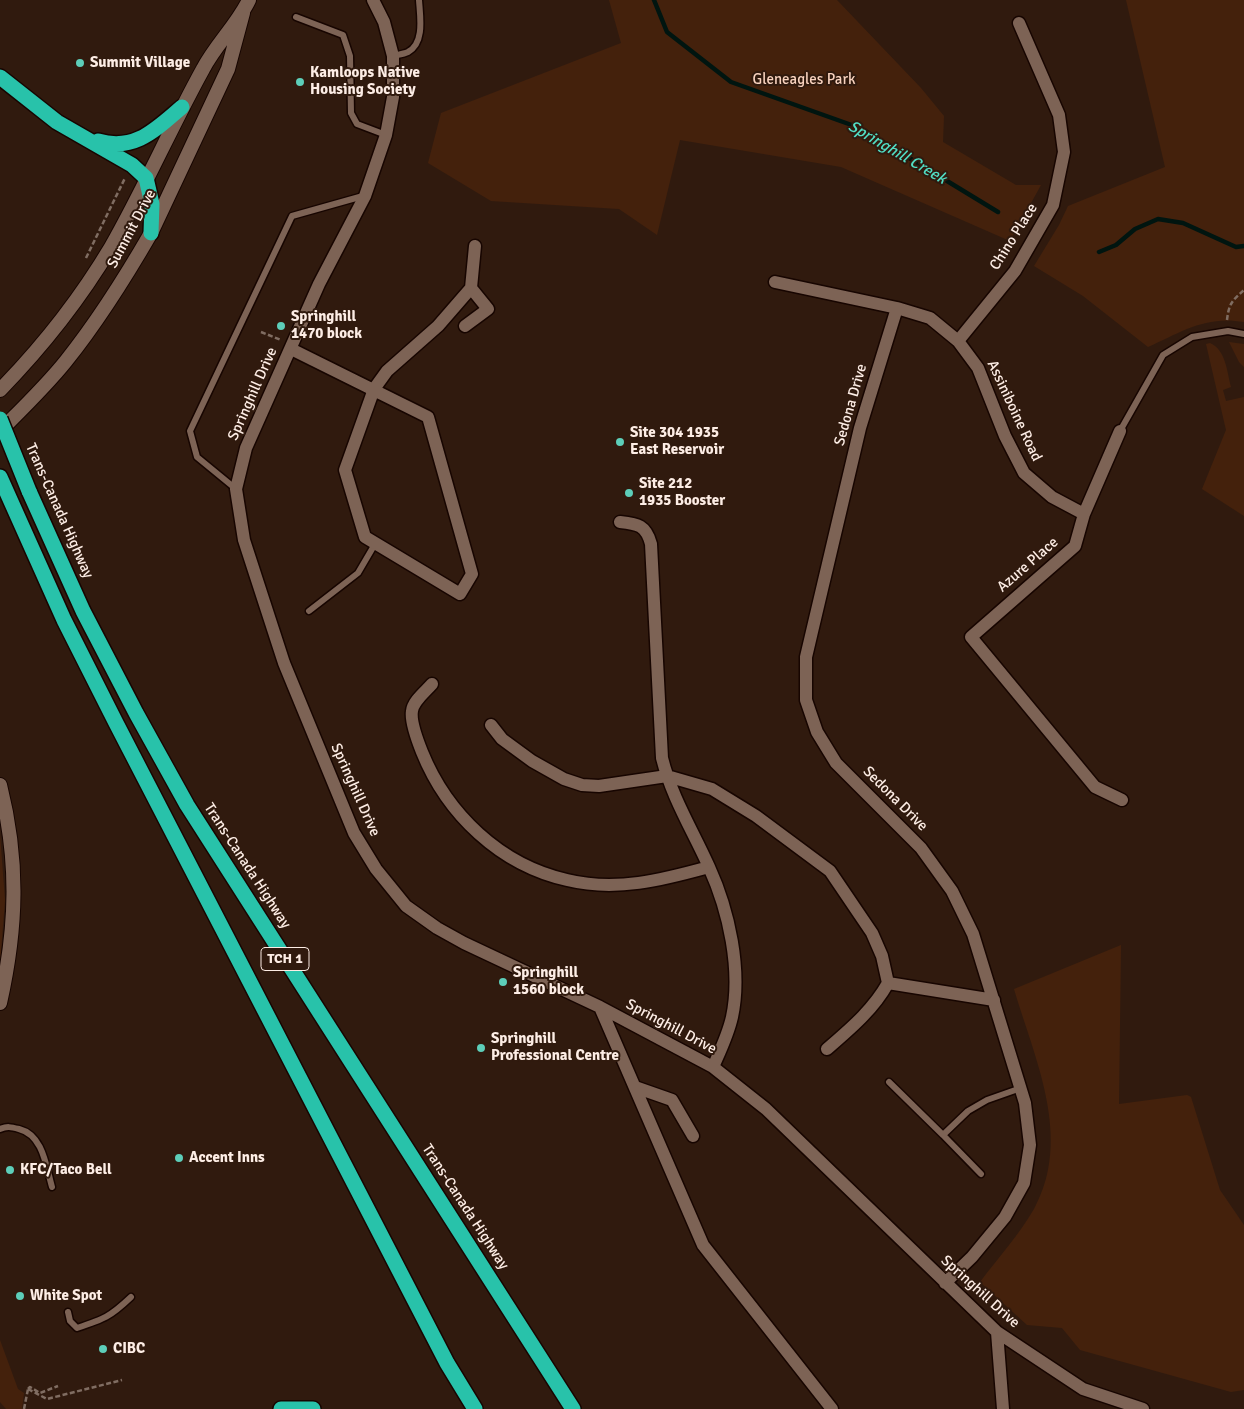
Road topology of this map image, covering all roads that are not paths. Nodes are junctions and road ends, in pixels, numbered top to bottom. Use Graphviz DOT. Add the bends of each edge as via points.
graph roads {
  1 [pos="249,0"];
  2 [pos="373,0"];
  3 [pos="419,0"];
  4 [pos="243,13"];
  5 [pos="296,18"];
  6 [pos="1018,23"];
  7 [pos="393,56"];
  8 [pos="0,77"];
  9 [pos="182,106"];
  10 [pos="386,135"];
  11 [pos="87,138"];
  12 [pos="146,178"];
  13 [pos="365,196"];
  14 [pos="151,233"];
  15 [pos="475,246"];
  16 [pos="775,282"];
  17 [pos="471,288"];
  18 [pos="897,308"];
  19 [pos="466,326"];
  20 [pos="1244,334"];
  21 [pos="958,341"];
  22 [pos="291,349"];
  23 [pos="374,389"];
  24 [pos="0,390"];
  25 [pos="0,419"];
  26 [pos="1120,431"];
  27 [pos="0,432"];
  28 [pos="0,476"];
  29 [pos="236,489"];
  30 [pos="1084,514"];
  31 [pos="620,522"];
  32 [pos="375,544"];
  33 [pos="310,611"];
  34 [pos="432,684"];
  35 [pos="491,725"];
  36 [pos="667,776"];
  37 [pos="0,784"];
  38 [pos="1122,800"];
  39 [pos="709,866"];
  40 [pos="888,984"];
  41 [pos="994,1000"];
  42 [pos="0,1003"];
  43 [pos="600,1007"];
  44 [pos="827,1049"];
  45 [pos="712,1067"];
  46 [pos="889,1082"];
  47 [pos="635,1088"];
  48 [pos="1021,1088"];
  49 [pos="0,1129"];
  50 [pos="942,1135"];
  51 [pos="693,1136"];
  52 [pos="981,1174"];
  53 [pos="52,1187"];
  54 [pos="945,1284"];
  55 [pos="131,1297"];
  56 [pos="68,1312"];
  57 [pos="996,1332"];
  58 [pos="281,1409"];
  59 [pos="313,1409"];
  60 [pos="475,1409"];
  61 [pos="573,1409"];
  62 [pos="832,1409"];
  63 [pos="1003,1409"];
  64 [pos="1143,1409"];
  1 -- 4 [label="main road, Summit Drive"];
  2 -- 7 [label="street, Springhill Drive" via="384,22"];
  3 -- 7 [label="lane" via="419,37 408,52"];
  4 -- 9 [label="main road, Summit Drive" via="208,59"];
  4 -- 14 [label="main road, Summit Drive" via="228,69"];
  5 -- 10 [label="lane" via="342,35 350,56 351,113 358,124"];
  6 -- 21 [label="street, Chino Place" via="1059,115 1064,152 1053,205 1014,271"];
  7 -- 10 [label="street, Springhill Drive" via="394,97"];
  8 -- 11 [label="highway" via="57,122"];
  9 -- 11 [label="highway" via="156,129 134,142 107,144"];
  9 -- 12 [label="main road, Summit Drive"];
  10 -- 13 [label="street, Springhill Drive"];
  11 -- 12 [label="highway" via="132,165"];
  12 -- 14 [label="highway" via="152,204"];
  12 -- 24 [label="main road, Summit Drive" via="111,246 85,287 44,341"];
  13 -- 22 [label="street, Springhill Drive" via="319,284"];
  13 -- 29 [label="lane" via="292,216 190,431 197,457"];
  14 -- 27 [label="main road, Summit Drive" via="120,286 65,363"];
  15 -- 17 [label="street"];
  16 -- 18 [label="street, Assiniboine Road"];
  17 -- 19 [label="street" via="488,309"];
  17 -- 23 [label="street" via="438,326 387,370"];
  18 -- 21 [label="street, Assiniboine Road" via="930,318"];
  18 -- 41 [label="street, Sedona Drive" via="860,428 806,657 806,700 817,732 836,763 921,848 952,891 974,934"];
  20 -- 26 [label="lane, Azure Place" via="1228,330 1192,337 1163,355"];
  21 -- 30 [label="street, Assiniboine Road" via="978,368 1005,436 1024,473 1052,497"];
  22 -- 23 [label="street"];
  22 -- 29 [label="street, Springhill Drive" via="246,448"];
  23 -- 32 [label="street" via="345,470 365,537"];
  23 -- 32 [label="street" via="428,417 472,574 460,594"];
  25 -- 61 [label="highway, Trans-Canada Highway / TCH 1, bridge" via="83,611 186,805"];
  26 -- 30 [label="street, Azure Place"];
  28 -- 60 [label="highway, TCH 1" via="64,620 163,816 447,1363"];
  29 -- 43 [label="street, Springhill Drive" via="244,540 284,663 354,833 376,869 406,906 437,928"];
  30 -- 38 [label="street, Azure Place" via="1075,546 971,637 1096,787"];
  31 -- 36 [label="street" via="644,528 651,544 662,758"];
  32 -- 33 [label="lane" via="358,574"];
  34 -- 39 [label="street" via="411,712 416,736 428,765 445,796 465,821 511,858 566,880 596,885 665,879"];
  35 -- 36 [label="street" via="502,739 532,761 582,785 618,784"];
  36 -- 39 [label="street"];
  36 -- 40 [label="street" via="712,789 756,816 830,871 872,933 882,956"];
  37 -- 42 [label="main road" via="10,836 15,899 8,970"];
  39 -- 45 [label="street" via="727,918 735,982 732,1016"];
  40 -- 41 [label="street"];
  40 -- 44 [label="street" via="863,1017"];
  41 -- 48 [label="street, Sedona Drive"];
  43 -- 45 [label="street, Springhill Drive"];
  43 -- 47 [label="street"];
  45 -- 54 [label="street, Springhill Drive" via="766,1109"];
  46 -- 50 [label="lane"];
  47 -- 51 [label="street" via="672,1100"];
  47 -- 62 [label="street" via="703,1245"];
  48 -- 50 [label="lane" via="987,1100 968,1111"];
  48 -- 54 [label="street, Sedona Drive" via="1030,1145 1024,1183 1005,1217"];
  49 -- 53 [label="lane" via="8,1126 27,1131 34,1137"];
  50 -- 52 [label="lane"];
  54 -- 57 [label="street, Springhill Drive"];
  55 -- 56 [label="lane" via="114,1313 77,1328 70,1321"];
  57 -- 63 [label="street"];
  57 -- 64 [label="street, Springhill Drive" via="1084,1389"];
  58 -- 59 [label="highway"];
}
